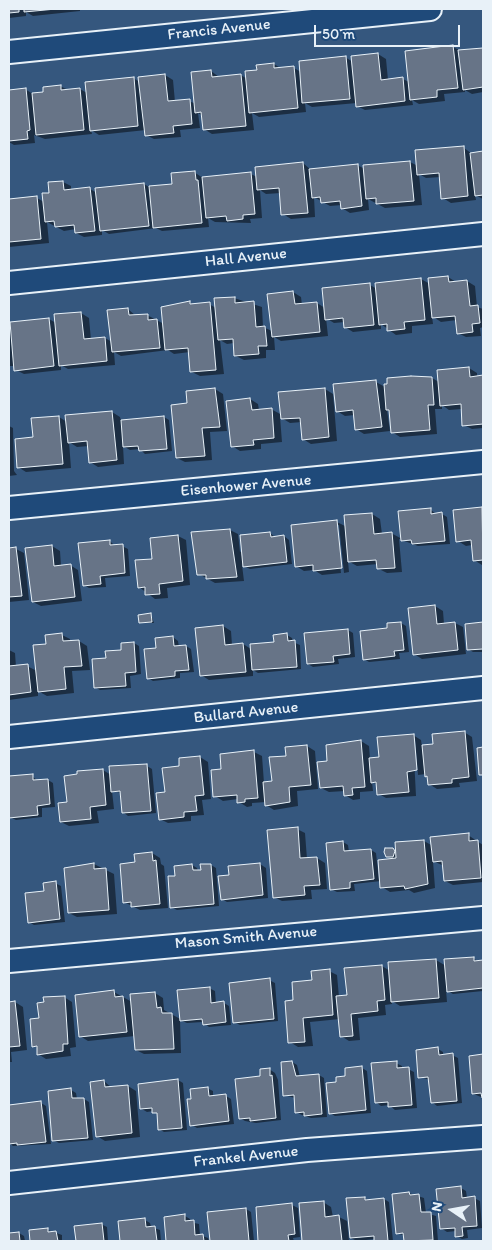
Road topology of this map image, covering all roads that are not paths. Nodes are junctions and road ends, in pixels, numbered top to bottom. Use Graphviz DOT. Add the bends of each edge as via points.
graph roads {
  1 [pos="430,9"];
  2 [pos="9,52"];
  3 [pos="483,234"];
  4 [pos="9,283"];
  5 [pos="483,462"];
  6 [pos="9,508"];
  7 [pos="483,688"];
  8 [pos="9,737"];
  9 [pos="483,918"];
  10 [pos="9,961"];
  11 [pos="483,1137"];
  12 [pos="9,1183"];
  1 -- 2 [label="street, Francis Avenue"];
  3 -- 4 [label="street, Hall Avenue"];
  5 -- 6 [label="street, Eisenhower Avenue"];
  7 -- 8 [label="street, Bullard Avenue"];
  9 -- 10 [label="street, Mason Smith Avenue"];
  11 -- 12 [label="street, Frankel Avenue" via="307,1150"];
}
